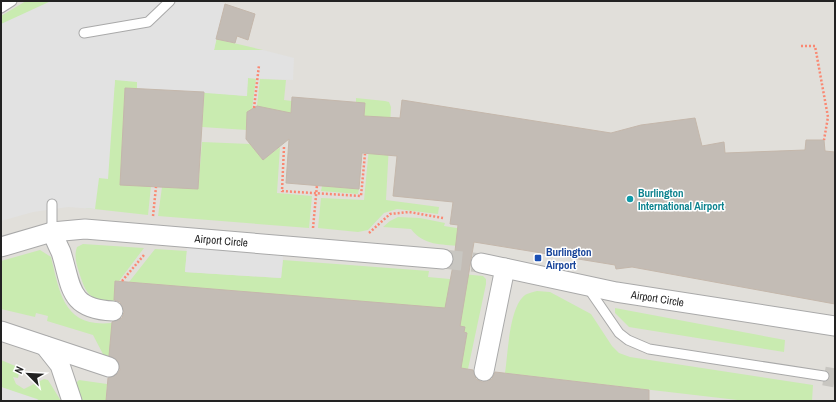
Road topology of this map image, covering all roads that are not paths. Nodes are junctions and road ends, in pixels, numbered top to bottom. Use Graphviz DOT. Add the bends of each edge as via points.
graph roads {
  1 [pos="12,1"];
  2 [pos="170,1"];
  3 [pos="1,8"];
  4 [pos="84,33"];
  5 [pos="52,204"];
  6 [pos="52,232"];
  7 [pos="1,248"];
  8 [pos="443,259"];
  9 [pos="481,263"];
  10 [pos="506,268"];
  11 [pos="586,285"];
  12 [pos="113,311"];
  13 [pos="835,326"];
  14 [pos="1,331"];
  15 [pos="45,346"];
  16 [pos="108,367"];
  17 [pos="484,371"];
  18 [pos="824,376"];
  19 [pos="72,401"];
  1 -- 3 [label="lane"];
  2 -- 4 [label="lane" via="148,22"];
  5 -- 6 [label="lane"];
  6 -- 7 [label="street, Airport Circle"];
  6 -- 8 [label="street, Airport Circle" via="84,229 117,231"];
  6 -- 12 [label="street" via="61,252 72,292 83,304 99,310"];
  9 -- 10 [label="street, Airport Circle"];
  10 -- 11 [label="street, Airport Circle"];
  10 -- 17 [label="street"];
  11 -- 13 [label="street, Airport Circle" via="616,292"];
  11 -- 18 [label="lane" via="619,333 649,349"];
  14 -- 15 [label="street"];
  15 -- 16 [label="street"];
  15 -- 19 [label="street" via="60,365"];
}
